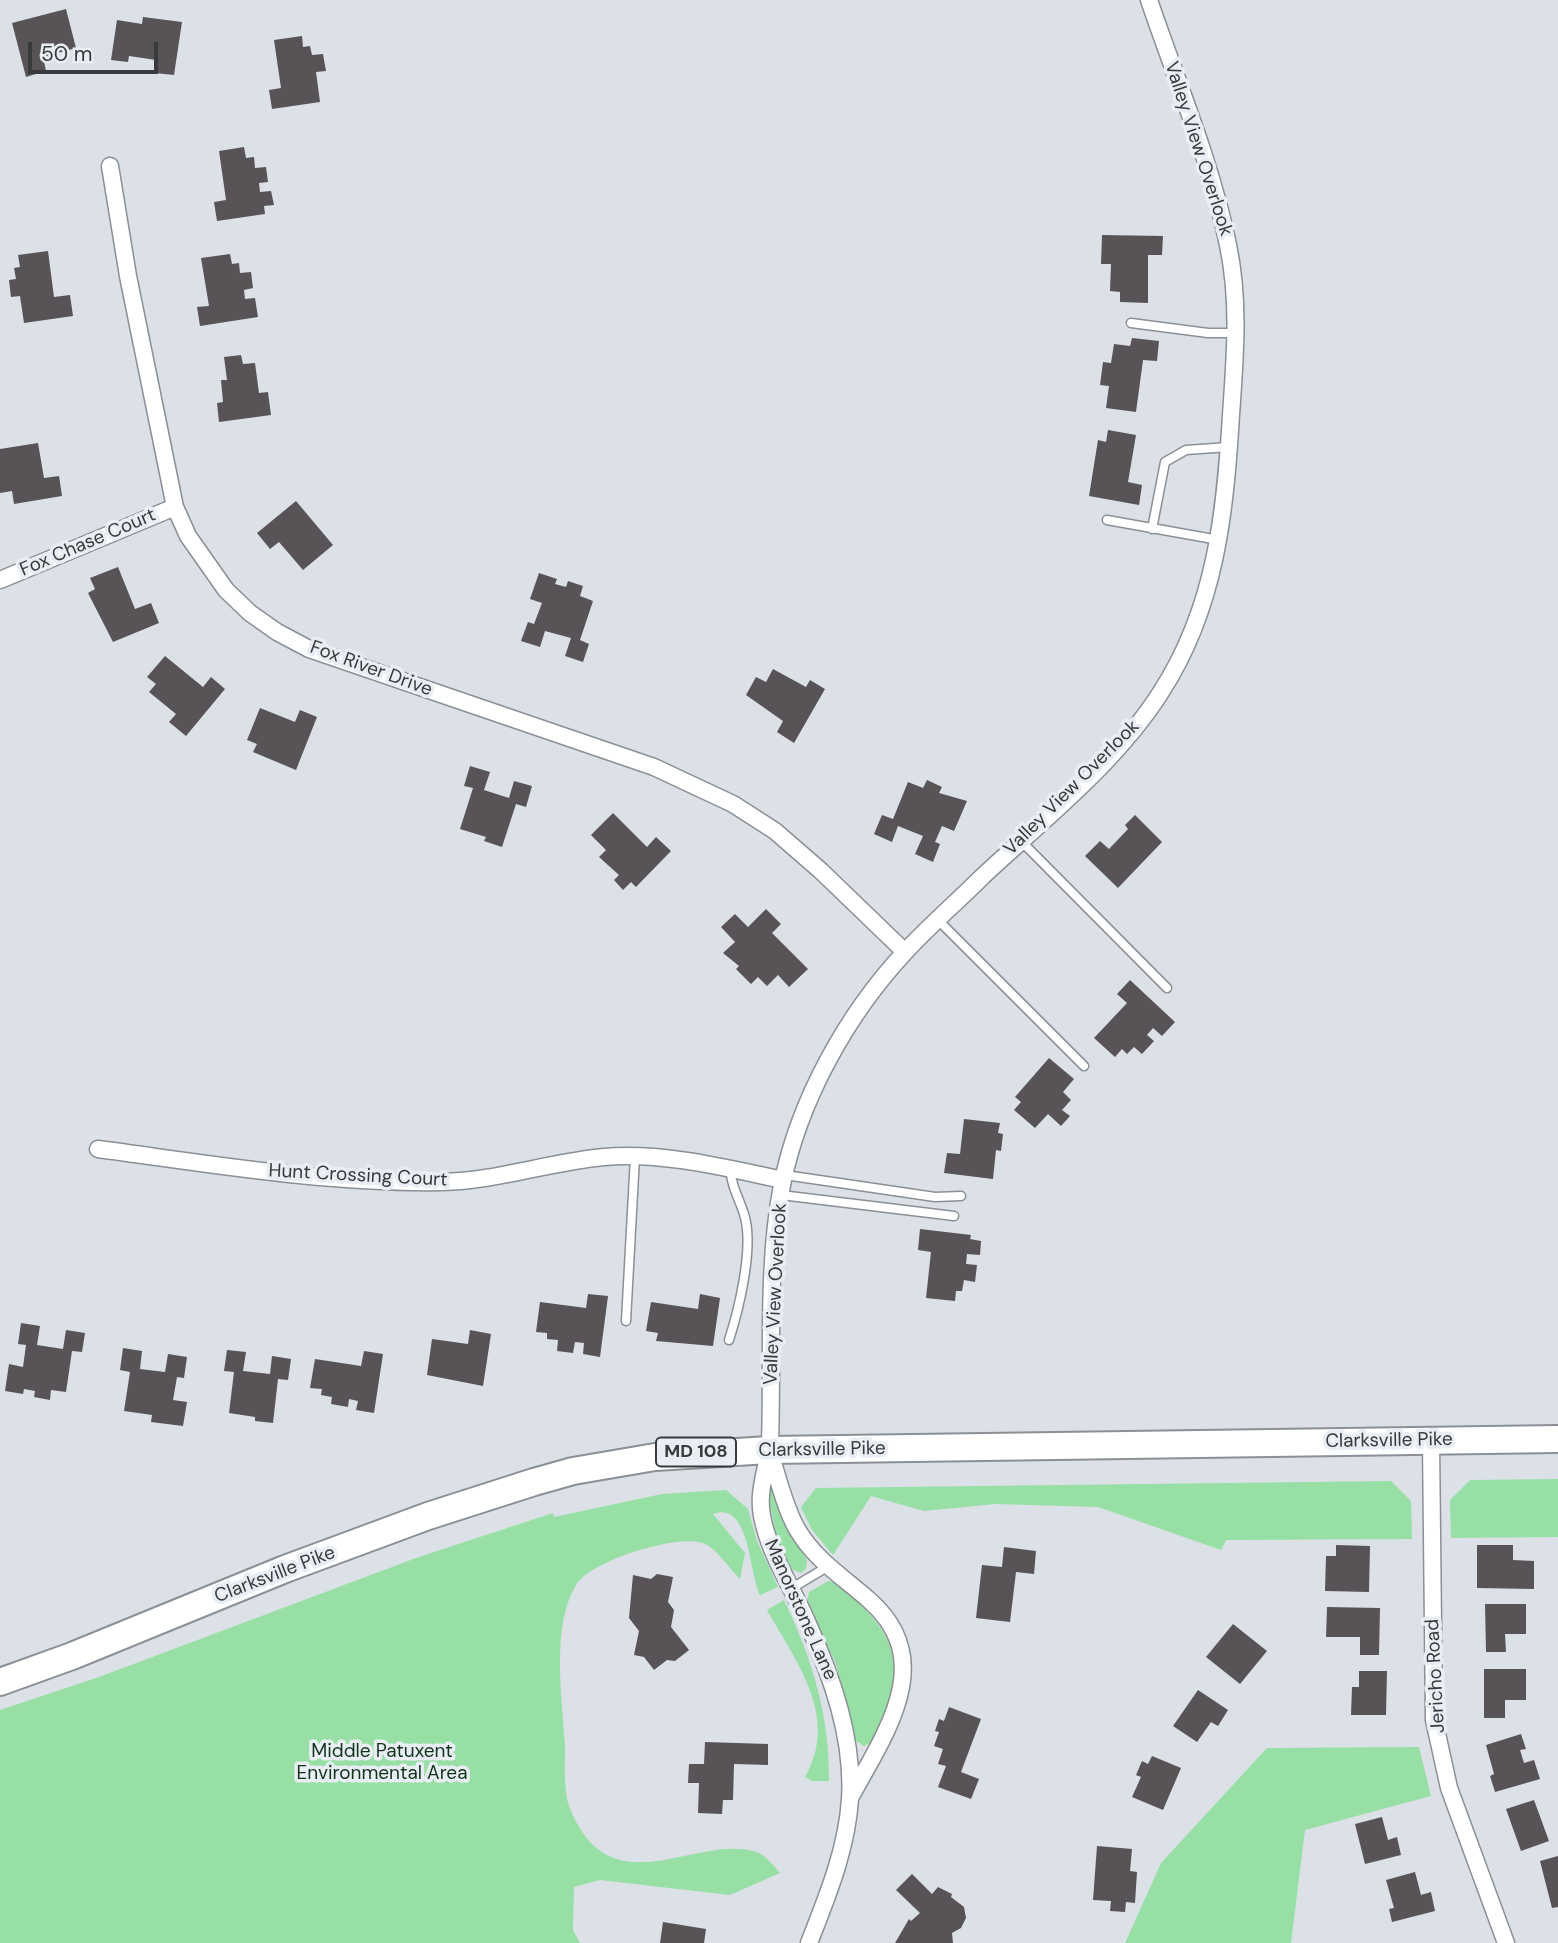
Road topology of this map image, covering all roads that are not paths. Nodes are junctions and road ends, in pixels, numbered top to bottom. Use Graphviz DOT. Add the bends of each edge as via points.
graph roads {
  1 [pos="1149,0"];
  2 [pos="110,166"];
  3 [pos="1130,323"];
  4 [pos="1237,333"];
  5 [pos="1229,447"];
  6 [pos="175,507"];
  7 [pos="1107,520"];
  8 [pos="1152,529"];
  9 [pos="1219,540"];
  10 [pos="0,580"];
  11 [pos="1020,841"];
  12 [pos="938,920"];
  13 [pos="905,951"];
  14 [pos="1167,988"];
  15 [pos="1084,1066"];
  16 [pos="98,1149"];
  17 [pos="635,1157"];
  18 [pos="731,1170"];
  19 [pos="783,1183"];
  20 [pos="961,1196"];
  21 [pos="954,1216"];
  22 [pos="626,1321"];
  23 [pos="729,1340"];
  24 [pos="1558,1439"];
  25 [pos="1432,1441"];
  26 [pos="769,1450"];
  27 [pos="827,1567"];
  28 [pos="792,1588"];
  29 [pos="0,1682"];
  30 [pos="850,1798"];
  31 [pos="809,1943"];
  32 [pos="1506,1943"];
  1 -- 4 [label="street, Valley View Overlook" via="1215,193 1235,285"];
  2 -- 6 [label="street, Fox River Drive"];
  3 -- 4 [label="lane"];
  4 -- 5 [label="street, Valley View Overlook"];
  5 -- 8 [label="lane" via="1186,450 1165,462"];
  5 -- 9 [label="street, Valley View Overlook"];
  6 -- 10 [label="street, Fox Chase Court"];
  6 -- 13 [label="street, Fox River Drive" via="188,536 226,590 277,632 309,649 654,768 733,804 775,831"];
  7 -- 8 [label="lane"];
  8 -- 9 [label="lane"];
  9 -- 11 [label="street, Valley View Overlook" via="1196,624 1158,696 1105,760"];
  11 -- 12 [label="street, Valley View Overlook"];
  11 -- 14 [label="lane"];
  12 -- 13 [label="street, Valley View Overlook"];
  12 -- 15 [label="lane"];
  13 -- 19 [label="street, Valley View Overlook" via="861,1009 822,1073"];
  16 -- 17 [label="street, Hunt Crossing Court" via="234,1168 409,1182 474,1180 574,1161"];
  17 -- 18 [label="street, Hunt Crossing Court"];
  17 -- 22 [label="lane"];
  18 -- 19 [label="street, Hunt Crossing Court"];
  18 -- 23 [label="lane" via="747,1241 738,1312"];
  19 -- 20 [label="lane"];
  19 -- 21 [label="lane"];
  19 -- 26 [label="street, Valley View Overlook" via="775,1246"];
  24 -- 25 [label="main road, Clarksville Pike / MD 108"];
  25 -- 26 [label="main road, Clarksville Pike / MD 108"];
  25 -- 32 [label="street, Jericho Road" via="1434,1720 1449,1788"];
  26 -- 27 [label="street, Manorstone Lane" via="797,1529"];
  26 -- 28 [label="street, Manorstone Lane" via="760,1495 762,1516 778,1564"];
  26 -- 29 [label="main road, Clarksville Pike / MD 108" via="655,1457 534,1482 285,1569"];
  27 -- 28 [label="lane"];
  27 -- 30 [label="street, Manorstone Lane" via="885,1617 898,1645 904,1675 896,1713"];
  28 -- 30 [label="street, Manorstone Lane" via="834,1685"];
  30 -- 31 [label="street, Manorstone Lane" via="834,1879"];
}
